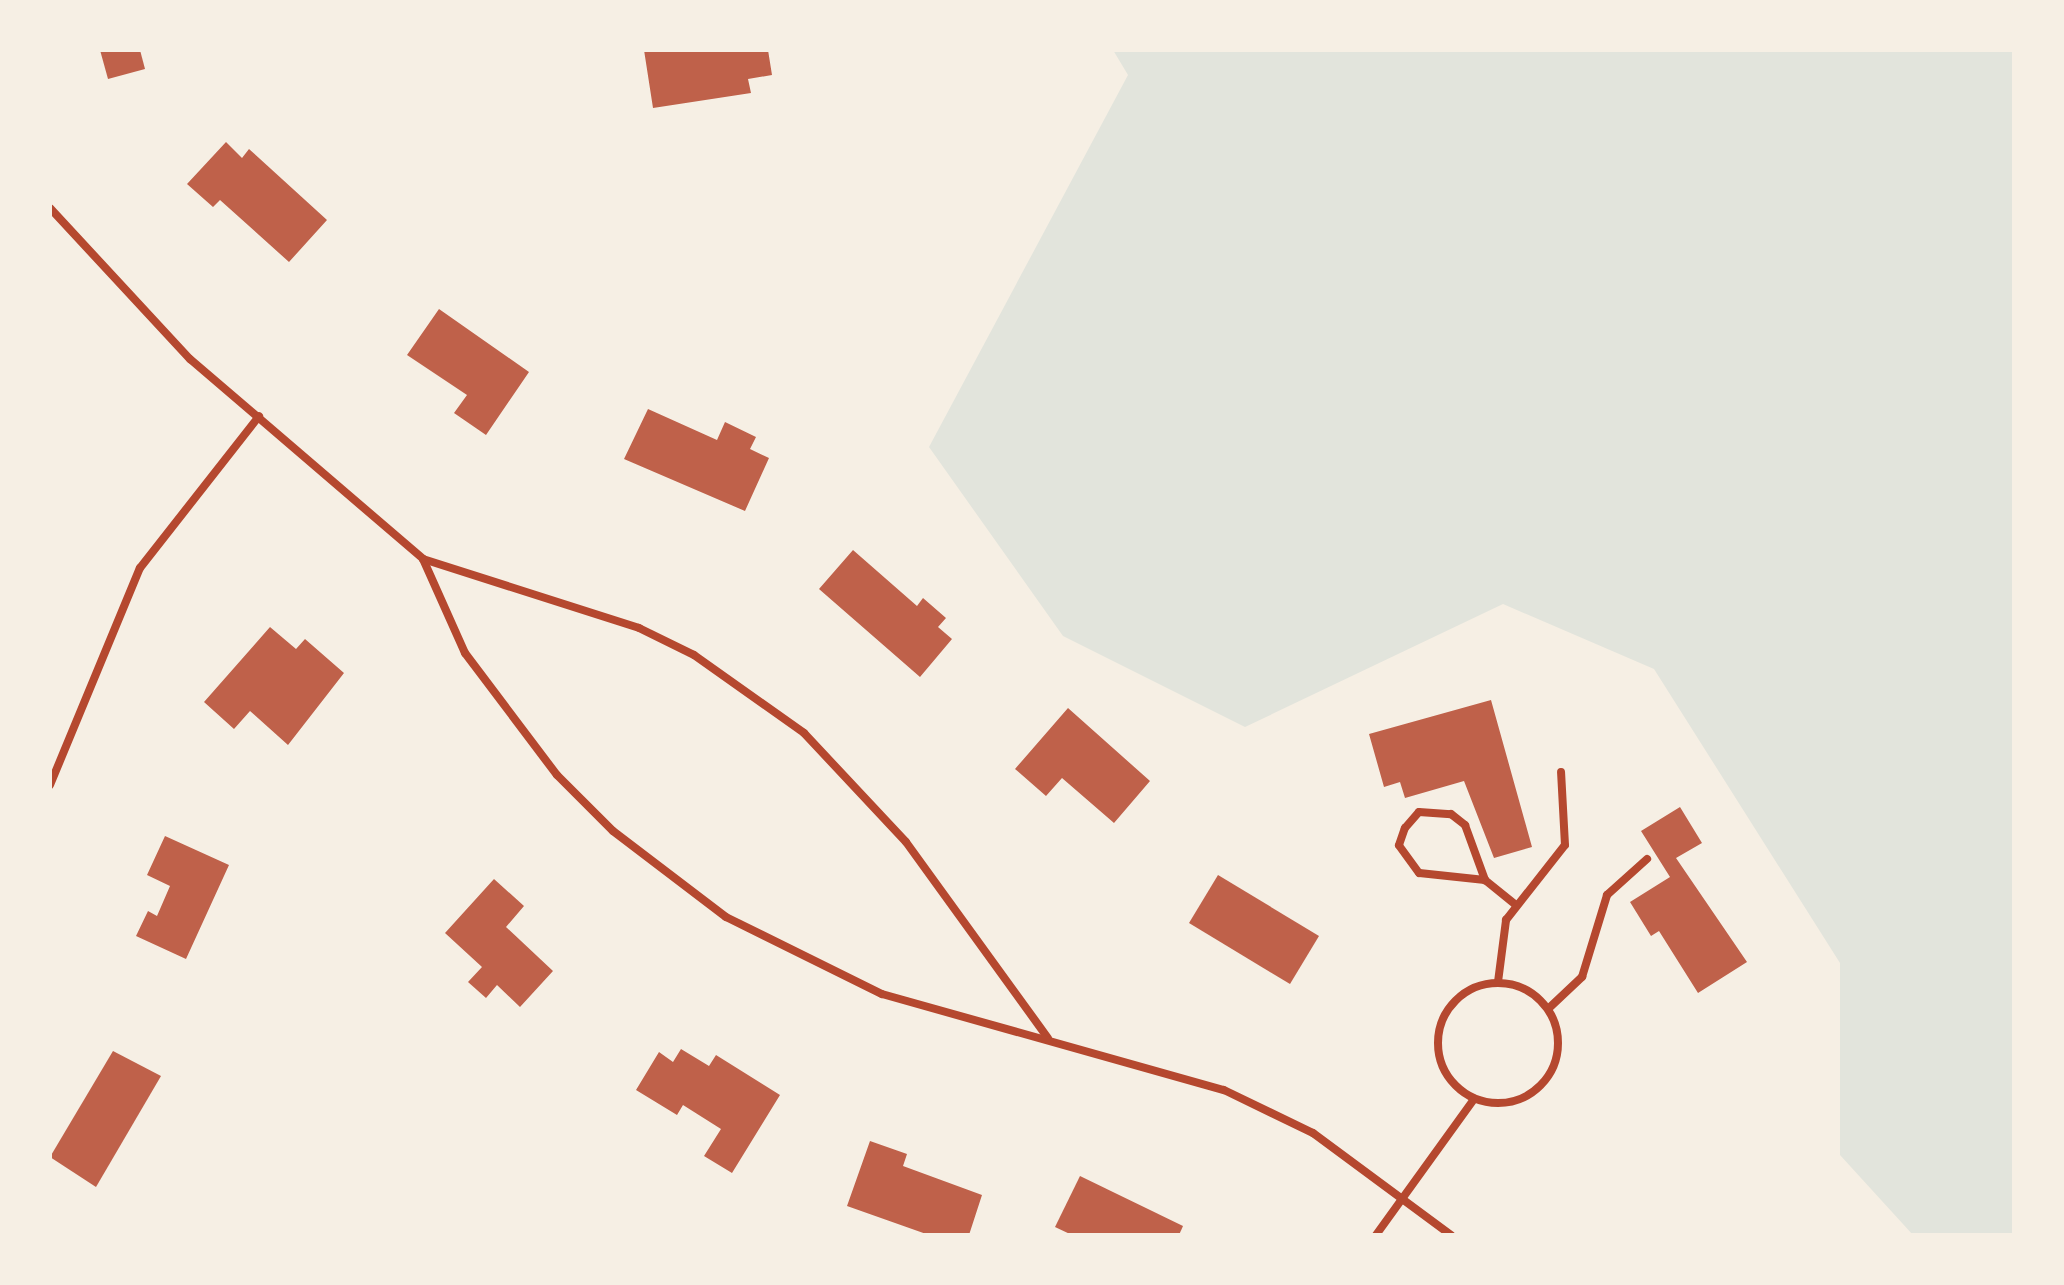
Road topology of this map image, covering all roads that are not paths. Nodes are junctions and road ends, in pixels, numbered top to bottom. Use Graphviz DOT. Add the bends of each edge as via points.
graph roads {
  1 [pos="50,208"];
  2 [pos="259,416"];
  3 [pos="423,559"];
  4 [pos="1561,772"];
  5 [pos="50,785"];
  6 [pos="1647,859"];
  7 [pos="1485,880"];
  8 [pos="1515,904"];
  9 [pos="1498,982"];
  10 [pos="1548,1009"];
  11 [pos="1048,1038"];
  12 [pos="1474,1099"];
  13 [pos="1406,1200"];
  14 [pos="1376,1235"];
  15 [pos="1451,1235"];
  1 -- 2 [label="street" via="190,359"];
  2 -- 3 [label="street"];
  2 -- 5 [label="street" via="140,568"];
  3 -- 11 [label="street" via="639,628 694,655 804,733 906,842"];
  3 -- 11 [label="street" via="465,653 557,775 613,831 726,917 798,955 882,994"];
  4 -- 8 [label="street" via="1565,845"];
  6 -- 10 [label="street" via="1607,895 1582,977"];
  7 -- 7 [label="street" via="1465,825 1451,814 1419,812 1405,828 1399,845 1419,873"];
  7 -- 8 [label="street"];
  8 -- 9 [label="street"];
  9 -- 10 [label="street" via="1518,986"];
  9 -- 12 [label="street" via="1459,996 1438,1032 1444,1072"];
  10 -- 12 [label="street" via="1558,1046 1544,1082 1512,1102"];
  11 -- 13 [label="street" via="1224,1090 1313,1133"];
  12 -- 13 [label="street"];
  13 -- 14 [label="street"];
  13 -- 15 [label="street"];
}
